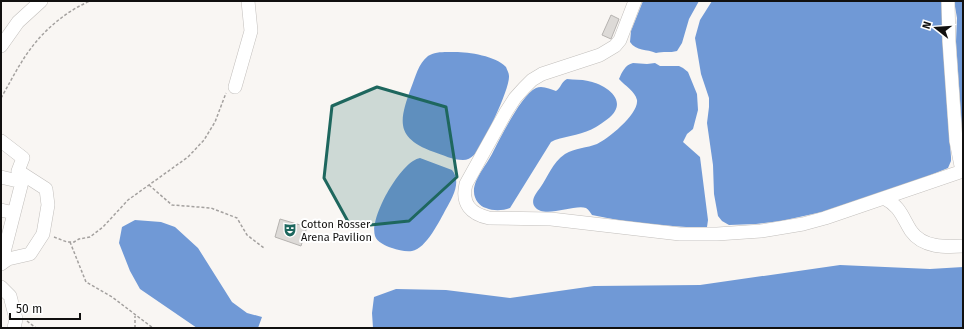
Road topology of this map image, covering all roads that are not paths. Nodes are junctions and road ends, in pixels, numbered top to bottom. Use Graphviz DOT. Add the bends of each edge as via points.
graph roads {
  1 [pos="40,1"];
  2 [pos="248,1"];
  3 [pos="635,1"];
  4 [pos="948,1"];
  5 [pos="1,46"];
  6 [pos="236,87"];
  7 [pos="1,141"];
  8 [pos="962,171"];
  9 [pos="1,177"];
  10 [pos="25,180"];
  11 [pos="884,198"];
  12 [pos="1,210"];
  13 [pos="14,213"];
  14 [pos="5,233"];
  15 [pos="963,246"];
  16 [pos="1,264"];
  17 [pos="1,287"];
  18 [pos="14,328"];
  1 -- 5 [label="street" via="18,22"];
  2 -- 6 [label="street" via="251,31"];
  3 -- 11 [label="street" via="620,40 615,46 600,55 542,74 514,98 466,184 465,198 473,212 489,218 550,219 680,234 717,234 761,231 803,224"];
  4 -- 8 [label="street" via="956,141"];
  7 -- 10 [label="street" via="22,158 18,171"];
  8 -- 11 [label="street"];
  9 -- 10 [label="street"];
  10 -- 13 [label="street"];
  10 -- 16 [label="street" via="46,189 48,205 43,234 30,254"];
  11 -- 15 [label="street" via="896,206 912,232 923,242 934,246"];
  12 -- 13 [label="street"];
  13 -- 14 [label="street"];
  14 -- 16 [label="street"];
  17 -- 18 [label="street" via="10,296 16,319"];
}
